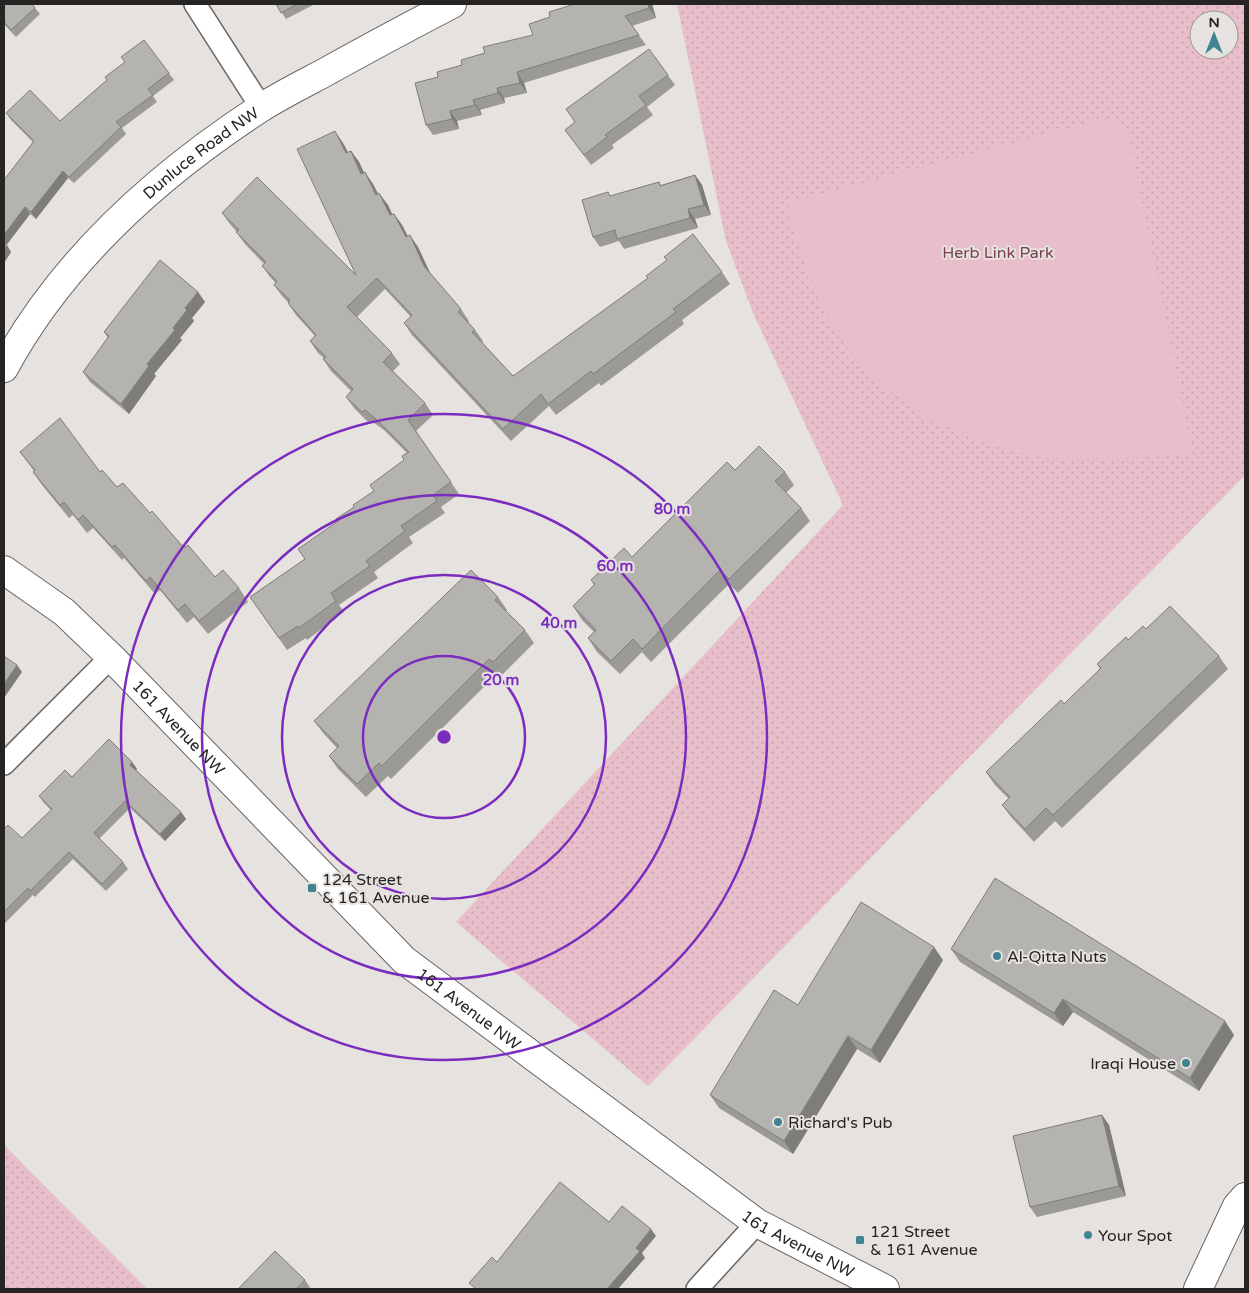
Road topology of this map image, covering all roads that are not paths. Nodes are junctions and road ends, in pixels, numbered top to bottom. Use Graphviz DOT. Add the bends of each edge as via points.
graph roads {
  1 [pos="196,4"];
  2 [pos="452,4"];
  3 [pos="260,108"];
  4 [pos="4,368"];
  5 [pos="4,570"];
  6 [pos="111,657"];
  7 [pos="4,764"];
  8 [pos="1245,1197"];
  9 [pos="757,1223"];
  10 [pos="697,1289"];
  11 [pos="885,1289"];
  12 [pos="1198,1289"];
  1 -- 3 [label="street"];
  2 -- 3 [label="street, Dunluce Road NW"];
  3 -- 4 [label="street, Dunluce Road NW" via="188,159 136,202 37,315"];
  5 -- 6 [label="street, 161 Avenue NW" via="64,612"];
  6 -- 7 [label="street"];
  6 -- 9 [label="street, 161 Avenue NW" via="404,960"];
  8 -- 12 [label="street"];
  9 -- 10 [label="street"];
  9 -- 11 [label="street, 161 Avenue NW"];
}
